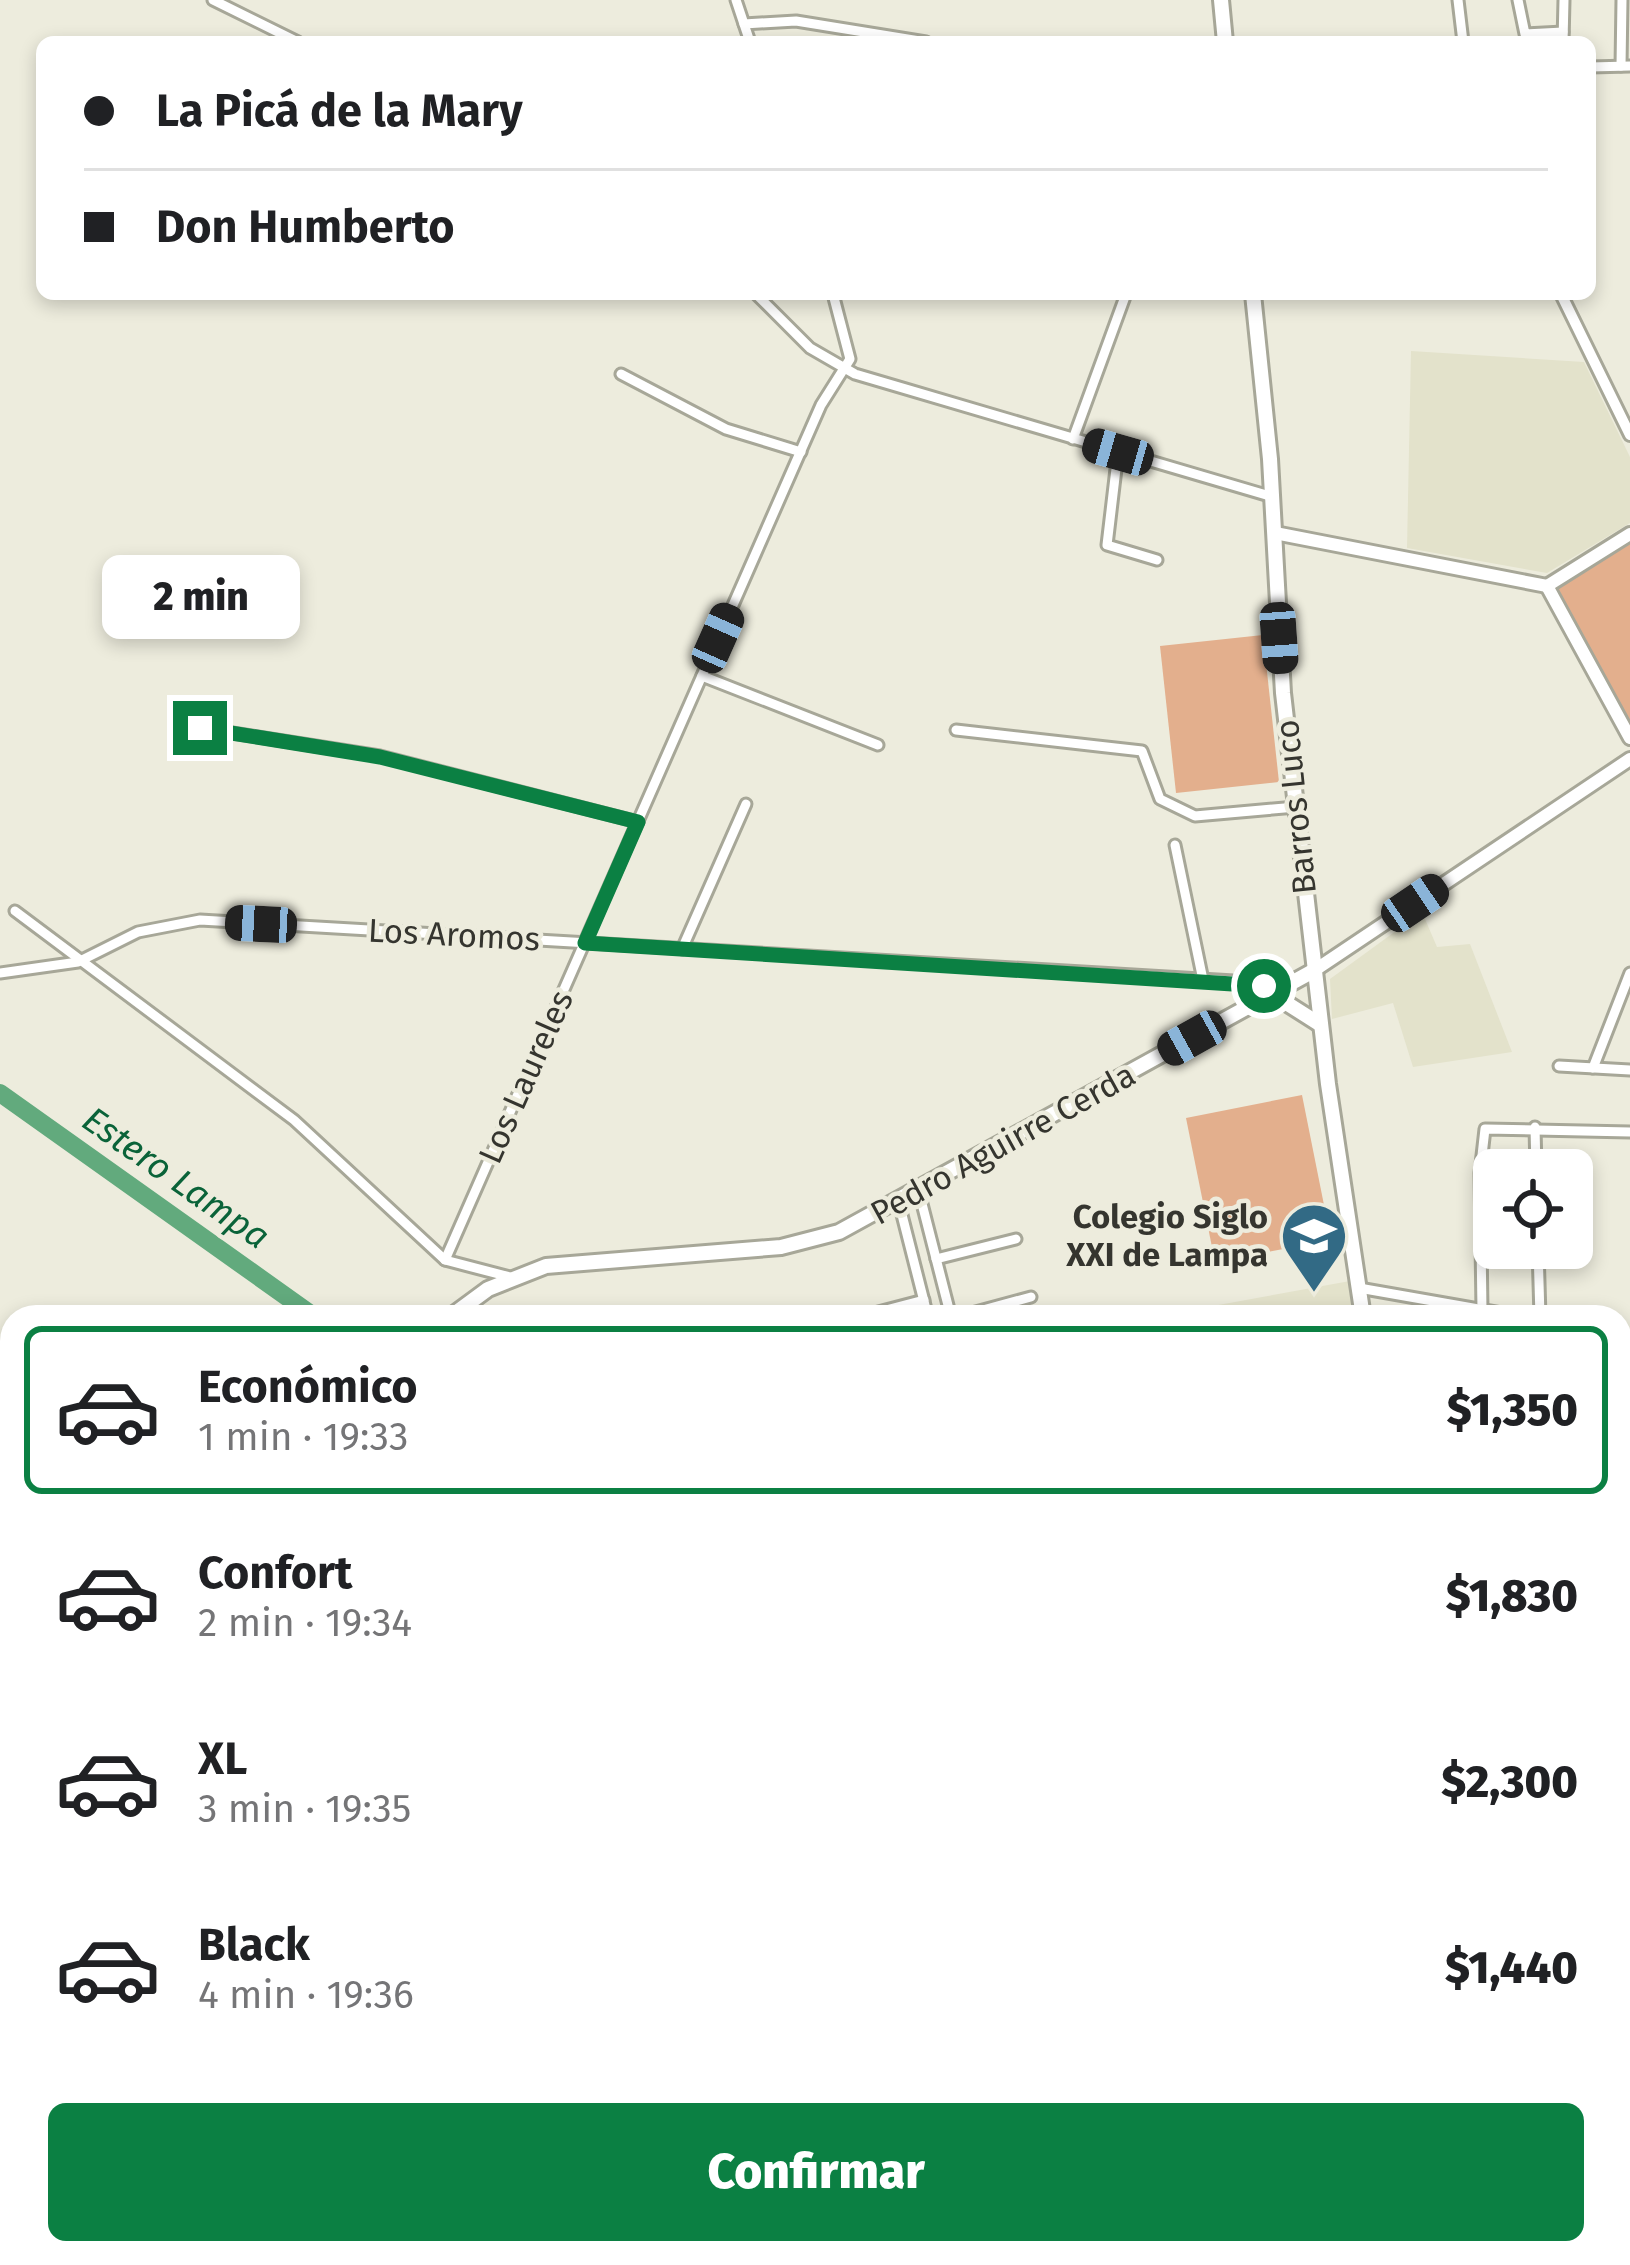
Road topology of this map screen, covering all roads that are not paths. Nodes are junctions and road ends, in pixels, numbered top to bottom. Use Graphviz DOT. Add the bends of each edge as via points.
graph roads {
  1 [pos="214,0"];
  2 [pos="736,0"];
  3 [pos="1221,0"];
  4 [pos="1458,0"];
  5 [pos="1518,0"];
  6 [pos="1564,0"];
  7 [pos="1622,0"];
  8 [pos="748,23"];
  9 [pos="275,36"];
  10 [pos="749,36"];
  11 [pos="889,36"];
  12 [pos="1224,36"];
  13 [pos="1461,36"];
  14 [pos="1550,36"];
  15 [pos="1563,36"];
  16 [pos="1626,66"];
  17 [pos="1596,67"];
  18 [pos="763,300"];
  19 [pos="834,300"];
  20 [pos="1124,300"];
  21 [pos="1254,300"];
  22 [pos="1564,300"];
  23 [pos="846,371"];
  24 [pos="621,374"];
  25 [pos="1630,435"];
  26 [pos="1072,439"];
  27 [pos="801,452"];
  28 [pos="1118,452"];
  29 [pos="1273,497"];
  30 [pos="1275,533"];
  31 [pos="1630,534"];
  32 [pos="1157,560"];
  33 [pos="1547,586"];
  34 [pos="707,678"];
  35 [pos="200,728"];
  36 [pos="956,730"];
  37 [pos="1630,738"];
  38 [pos="878,746"];
  39 [pos="1630,758"];
  40 [pos="746,804"];
  41 [pos="1296,807"];
  42 [pos="638,822"];
  43 [pos="1175,845"];
  44 [pos="15,911"];
  45 [pos="585,943"];
  46 [pos="682,949"];
  47 [pos="78,962"];
  48 [pos="1315,970"];
  49 [pos="0,973"];
  50 [pos="1630,973"];
  51 [pos="1204,980"];
  52 [pos="1272,994"];
  53 [pos="1322,1025"];
  54 [pos="1559,1066"];
  55 [pos="1593,1068"];
  56 [pos="1630,1070"];
  57 [pos="1535,1127"];
  58 [pos="1630,1132"];
  59 [pos="1536,1149"];
  60 [pos="919,1192"];
  61 [pos="899,1203"];
  62 [pos="1016,1239"];
  63 [pos="912,1254"];
  64 [pos="935,1254"];
  65 [pos="445,1260"];
  66 [pos="1539,1269"];
  67 [pos="510,1277"];
  68 [pos="1359,1288"];
  69 [pos="1031,1297"];
  70 [pos="924,1300"];
  71 [pos="468,1305"];
  72 [pos="905,1305"];
  73 [pos="925,1305"];
  74 [pos="950,1305"];
  75 [pos="1000,1305"];
  76 [pos="1362,1305"];
  77 [pos="1454,1305"];
  78 [pos="1482,1305"];
  79 [pos="1540,1305"];
  1 -- 9 [label="street"];
  2 -- 8 [label="street"];
  3 -- 12 [label="main road"];
  4 -- 13 [label="street"];
  5 -- 14 [label="street" via="1525,34"];
  6 -- 15 [label="street"];
  7 -- 16 [label="street"];
  8 -- 10 [label="street"];
  8 -- 11 [label="street" via="796,21"];
  16 -- 17 [label="street"];
  18 -- 23 [label="street"];
  19 -- 23 [label="street" via="850,347"];
  20 -- 26 [label="street"];
  21 -- 29 [label="main road, Barros Luco"];
  22 -- 25 [label="street"];
  23 -- 26 [label="street"];
  23 -- 27 [label="street, Los Laureles"];
  24 -- 27 [label="street" via="726,429"];
  26 -- 28 [label="street"];
  27 -- 34 [label="street, Los Laureles"];
  28 -- 29 [label="street"];
  28 -- 32 [label="street" via="1107,544"];
  29 -- 30 [label="main road, Barros Luco"];
  30 -- 33 [label="main road"];
  30 -- 41 [label="main road, Barros Luco"];
  31 -- 33 [label="main road"];
  33 -- 37 [label="main road"];
  34 -- 38 [label="street"];
  34 -- 42 [label="street, Los Laureles"];
  35 -- 42 [label="street" via="380,757"];
  36 -- 41 [label="street" via="1142,751 1160,800 1190,816"];
  39 -- 48 [label="main road, Pedro Aguirre Cerda"];
  40 -- 46 [label="street"];
  41 -- 48 [label="main road, Barros Luco"];
  42 -- 45 [label="street, Los Laureles"];
  43 -- 51 [label="street"];
  44 -- 47 [label="street"];
  45 -- 46 [label="street, Los Aromos"];
  45 -- 47 [label="street, Los Aromos" via="200,920 138,932"];
  45 -- 65 [label="street, Los Laureles"];
  46 -- 51 [label="street, Los Aromos"];
  47 -- 49 [label="street, Los Aromos"];
  47 -- 65 [label="street" via="294,1120"];
  48 -- 52 [label="main road, Pedro Aguirre Cerda"];
  48 -- 53 [label="main road, Barros Luco"];
  50 -- 55 [label="street"];
  51 -- 52 [label="street, Los Aromos" via="1256,982"];
  52 -- 53 [label="main road"];
  52 -- 60 [label="main road, Pedro Aguirre Cerda"];
  53 -- 68 [label="main road, Barros Luco"];
  54 -- 55 [label="street"];
  55 -- 56 [label="street"];
  57 -- 58 [label="street"];
  57 -- 59 [label="street"];
  57 -- 78 [label="street" via="1485,1129"];
  60 -- 61 [label="main road, Pedro Aguirre Cerda"];
  60 -- 64 [label="street"];
  61 -- 63 [label="street"];
  61 -- 67 [label="main road, Pedro Aguirre Cerda" via="798,1244 556,1264"];
  62 -- 64 [label="street"];
  63 -- 64 [label="street"];
  63 -- 70 [label="street"];
  64 -- 74 [label="street"];
  65 -- 67 [label="street"];
  66 -- 79 [label="street"];
  67 -- 71 [label="main road"];
  68 -- 76 [label="main road, Barros Luco"];
  68 -- 77 [label="street"];
  69 -- 75 [label="street"];
  70 -- 72 [label="street"];
  70 -- 73 [label="street"];
}
